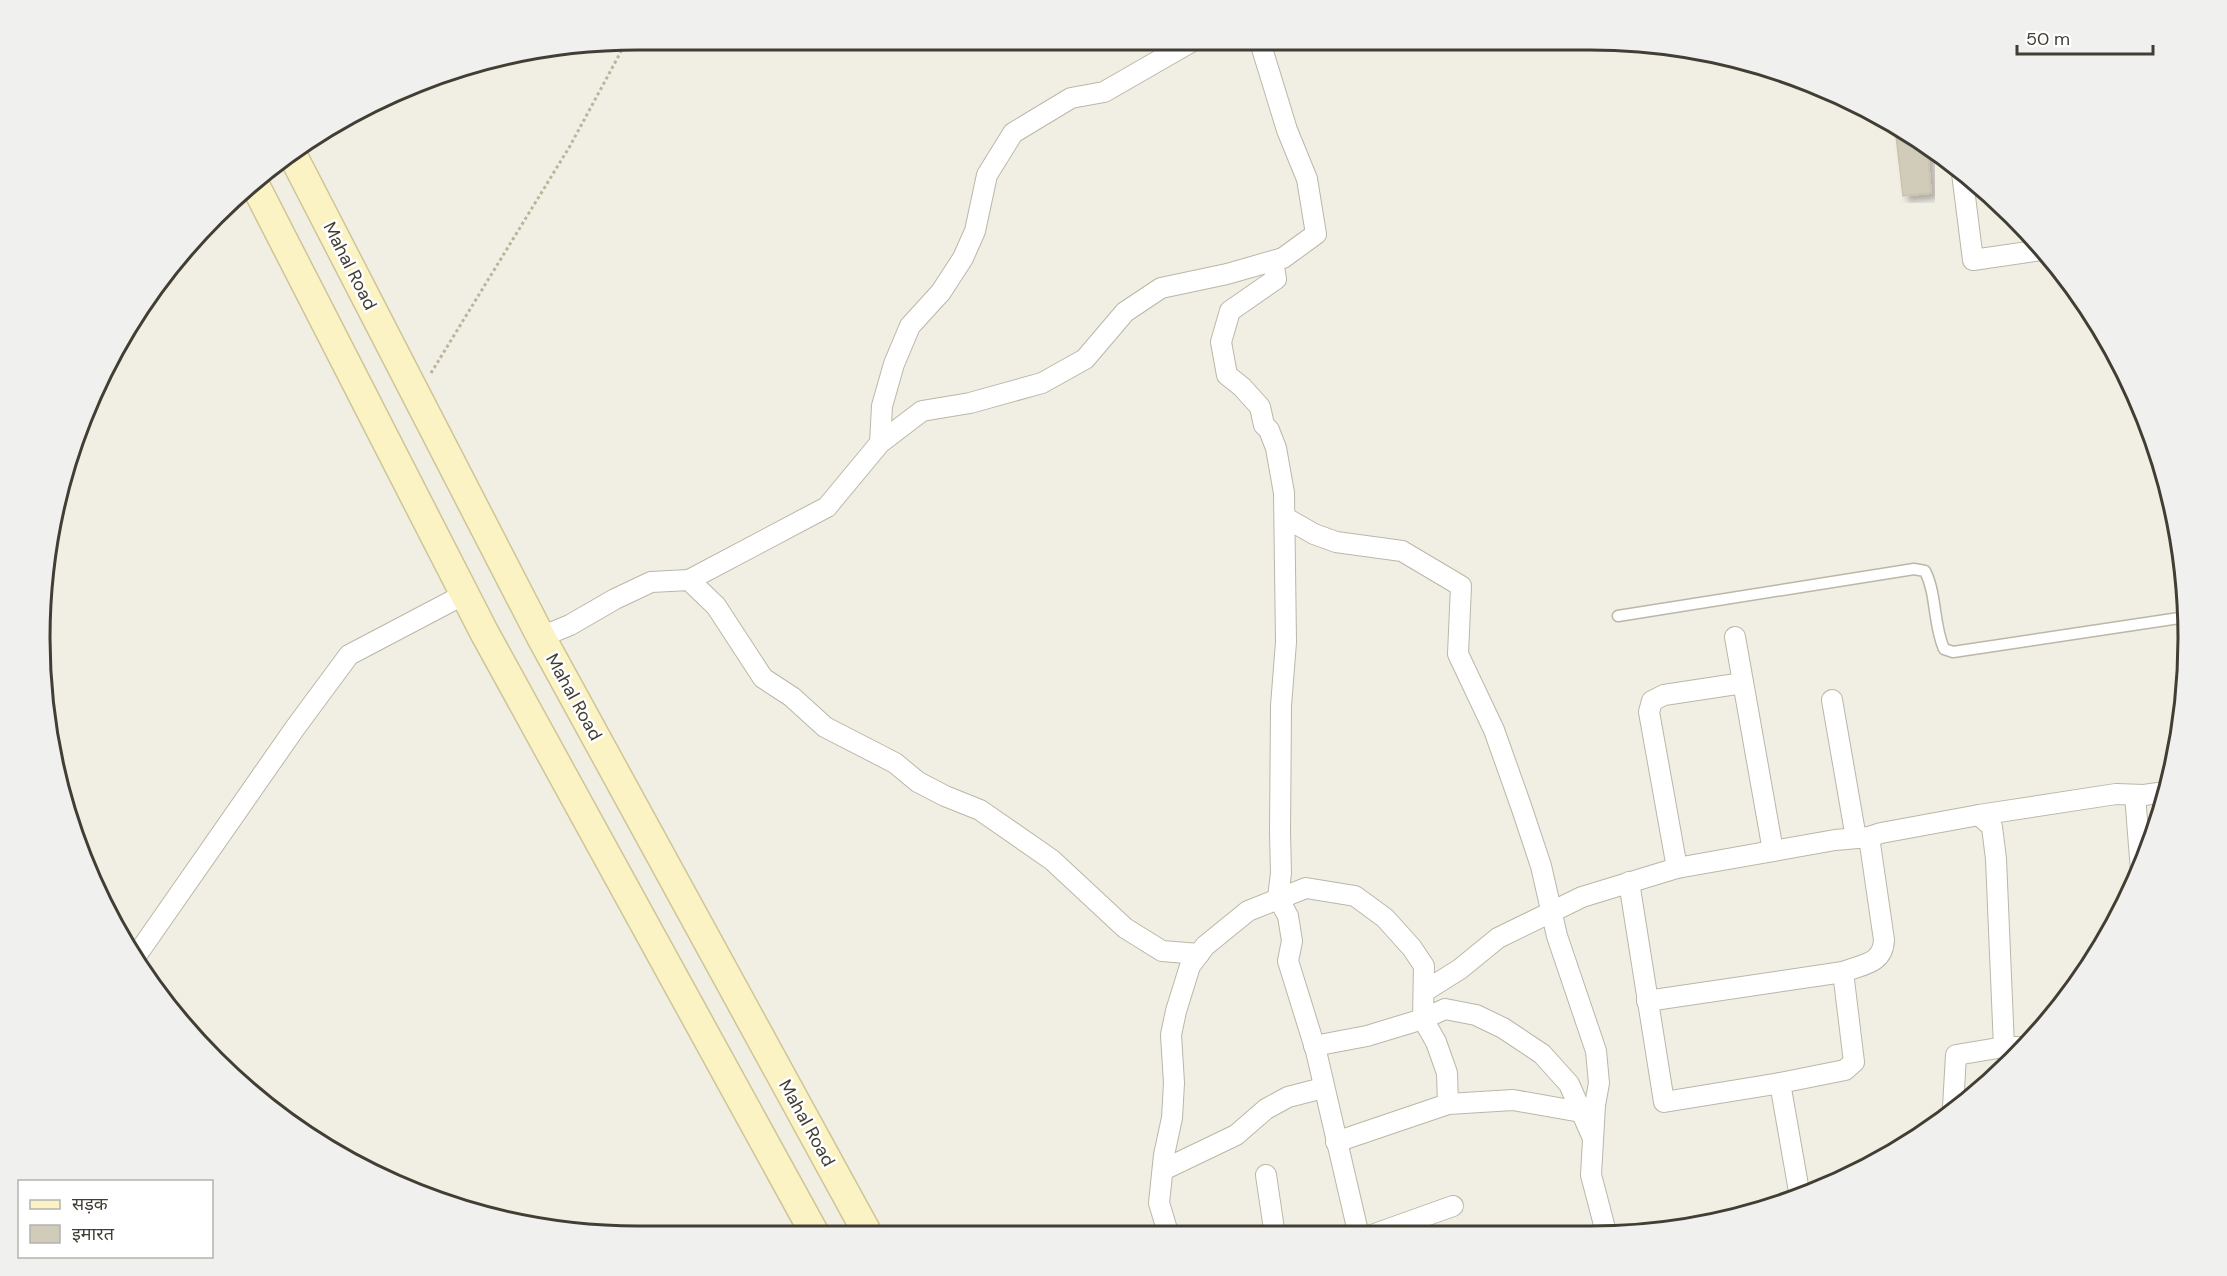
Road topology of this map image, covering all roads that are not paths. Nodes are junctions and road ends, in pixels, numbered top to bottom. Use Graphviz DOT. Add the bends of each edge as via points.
graph roads {
  1 [pos="1177,50"];
  2 [pos="1262,50"];
  3 [pos="295,160"];
  4 [pos="1963,185"];
  5 [pos="257,190"];
  6 [pos="2032,251"];
  7 [pos="1273,261"];
  8 [pos="880,443"];
  9 [pos="1286,518"];
  10 [pos="688,580"];
  11 [pos="465,594"];
  12 [pos="1618,616"];
  13 [pos="2177,618"];
  14 [pos="542,637"];
  15 [pos="1735,637"];
  16 [pos="1743,682"];
  17 [pos="1832,700"];
  18 [pos="2156,793"];
  19 [pos="2135,795"];
  20 [pos="1979,815"];
  21 [pos="1862,838"];
  22 [pos="2138,848"];
  23 [pos="1773,851"];
  24 [pos="1677,868"];
  25 [pos="1629,882"];
  26 [pos="1278,898"];
  27 [pos="1551,910"];
  28 [pos="140,951"];
  29 [pos="1199,954"];
  30 [pos="1843,972"];
  31 [pos="1425,991"];
  32 [pos="1647,1001"];
  33 [pos="1423,1018"];
  34 [pos="1314,1046"];
  35 [pos="2004,1047"];
  36 [pos="2012,1047"];
  37 [pos="1780,1083"];
  38 [pos="1323,1088"];
  39 [pos="1953,1100"];
  40 [pos="1449,1104"];
  41 [pos="1581,1112"];
  42 [pos="1593,1138"];
  43 [pos="1336,1142"];
  44 [pos="1163,1170"];
  45 [pos="1266,1175"];
  46 [pos="1798,1188"];
  47 [pos="1453,1206"];
  48 [pos="811,1226"];
  49 [pos="864,1226"];
  50 [pos="1166,1226"];
  51 [pos="1274,1226"];
  52 [pos="1357,1226"];
  53 [pos="1397,1226"];
  54 [pos="1604,1226"];
  1 -- 8 [label="street" via="1104,92 1071,98 1013,133 987,175 975,231 963,258 941,292 910,326 882,406"];
  2 -- 7 [label="street" via="1307,179 1316,234"];
  3 -- 14 [label="main road, Mahal Road"];
  4 -- 6 [label="street" via="1973,260"];
  5 -- 11 [label="main road"];
  7 -- 8 [label="street" via="1161,288 1125,312 1085,359 1042,383 970,403 922,411"];
  7 -- 9 [label="street" via="1276,279 1230,311 1221,342 1227,375 1260,407 1276,447"];
  8 -- 10 [label="street" via="827,507"];
  9 -- 26 [label="street"];
  9 -- 27 [label="street" via="1336,542 1402,551 1461,586 1458,654 1494,730 1541,866"];
  10 -- 14 [label="street" via="651,582"];
  10 -- 29 [label="street" via="716,606 762,678 792,697 825,727 895,763 918,782 1000,823 1052,860 1125,928 1162,951"];
  11 -- 28 [label="street" via="350,655"];
  11 -- 48 [label="main road"];
  12 -- 13 [label="lane" via="1914,569 1925,571 1930,581 1939,638 1944,649 1953,652"];
  14 -- 49 [label="main road, Mahal Road"];
  15 -- 16 [label="street"];
  16 -- 23 [label="street"];
  16 -- 24 [label="street" via="1664,695 1652,701 1649,712"];
  17 -- 21 [label="street"];
  18 -- 19 [label="street"];
  19 -- 20 [label="street" via="2116,794"];
  19 -- 22 [label="street"];
  20 -- 21 [label="street"];
  20 -- 35 [label="street" via="1992,827 1996,859"];
  21 -- 23 [label="street"];
  21 -- 30 [label="street" via="1884,940 1883,952 1878,959"];
  23 -- 24 [label="street"];
  24 -- 25 [label="street"];
  25 -- 27 [label="street"];
  25 -- 32 [label="street"];
  26 -- 29 [label="street" via="1248,911"];
  26 -- 31 [label="street" via="1306,888 1355,896 1385,918 1412,948 1424,966"];
  26 -- 34 [label="street" via="1288,916 1292,941 1288,961"];
  27 -- 31 [label="street" via="1498,939"];
  27 -- 42 [label="street" via="1596,1051 1599,1083"];
  29 -- 44 [label="street" via="1190,966 1171,1035 1173,1106"];
  30 -- 32 [label="street"];
  30 -- 37 [label="street" via="1854,1062 1845,1070"];
  31 -- 33 [label="street"];
  32 -- 37 [label="street" via="1664,1102"];
  33 -- 34 [label="street" via="1367,1036"];
  33 -- 40 [label="street" via="1447,1073"];
  33 -- 41 [label="street" via="1445,1009 1476,1015 1503,1028 1542,1054 1569,1084"];
  34 -- 38 [label="street"];
  35 -- 36 [label="street"];
  35 -- 39 [label="street" via="1956,1055"];
  37 -- 46 [label="street"];
  38 -- 43 [label="street"];
  38 -- 44 [label="street" via="1281,1101 1236,1135"];
  40 -- 41 [label="street" via="1513,1100"];
  40 -- 43 [label="street"];
  41 -- 42 [label="street"];
  42 -- 54 [label="street" via="1591,1175"];
  43 -- 52 [label="street"];
  44 -- 50 [label="street" via="1159,1203"];
  45 -- 51 [label="street"];
  47 -- 53 [label="street"];
}
